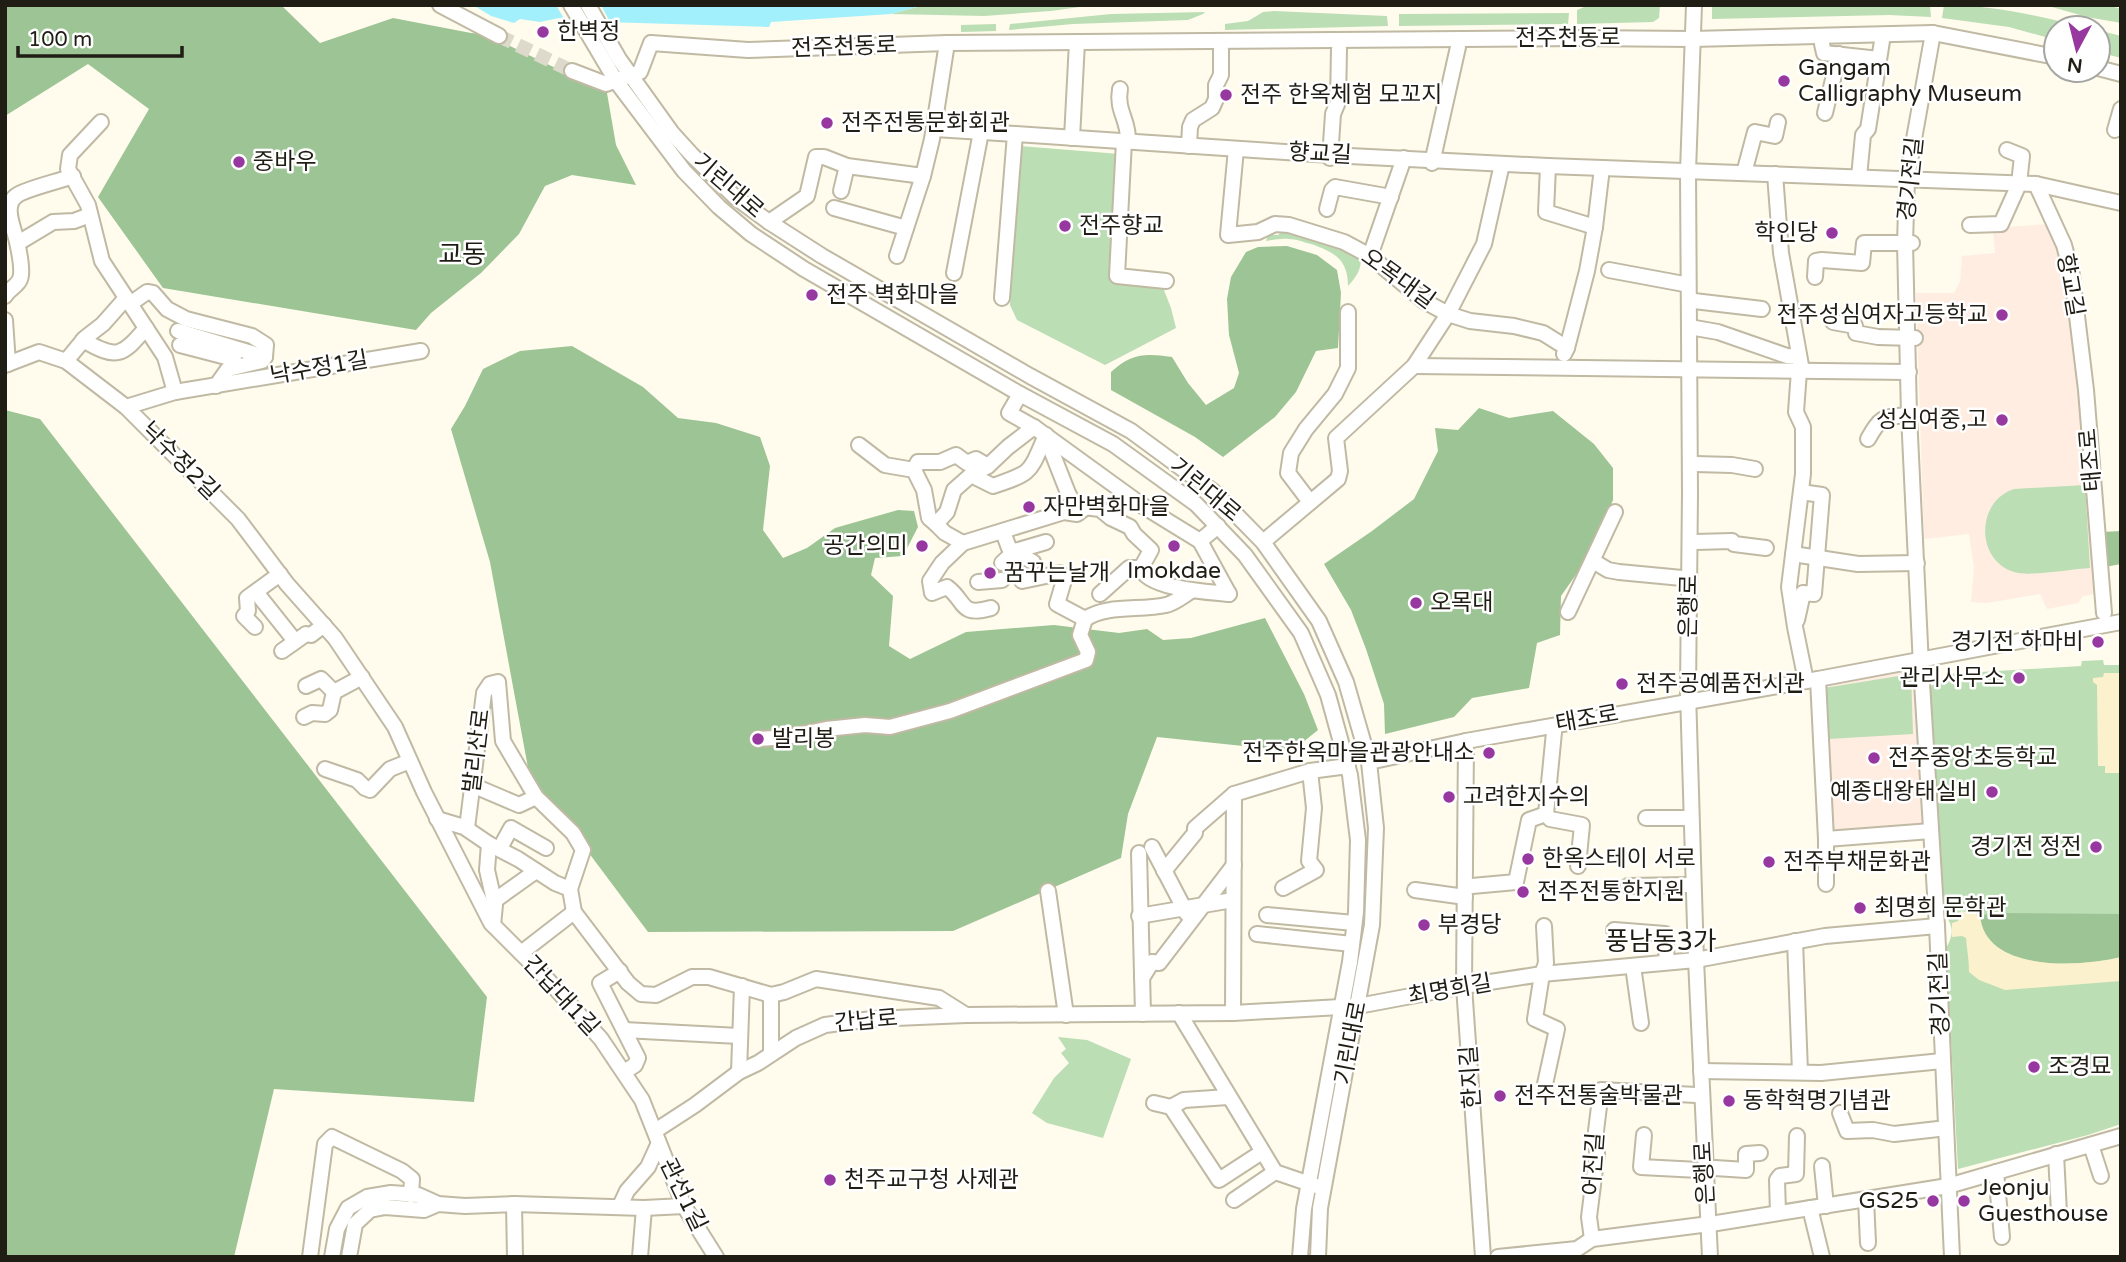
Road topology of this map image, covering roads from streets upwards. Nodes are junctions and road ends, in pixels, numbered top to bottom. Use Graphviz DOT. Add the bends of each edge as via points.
graph roads {
  1 [pos="440,5"];
  2 [pos="571,5"];
  3 [pos="588,5"];
  4 [pos="1694,5"];
  5 [pos="1933,33"];
  6 [pos="499,36"];
  7 [pos="1693,39"];
  8 [pos="1882,41"];
  9 [pos="1077,42"];
  10 [pos="947,43"];
  11 [pos="1822,44"];
  12 [pos="1458,47"];
  13 [pos="1221,49"];
  14 [pos="1339,49"];
  15 [pos="1839,54"];
  16 [pos="2042,54"];
  17 [pos="1880,59"];
  18 [pos="572,71"];
  19 [pos="631,75"];
  20 [pos="616,81"];
  21 [pos="1120,89"];
  22 [pos="2121,109"];
  23 [pos="1825,113"];
  24 [pos="101,122"];
  25 [pos="1778,122"];
  26 [pos="934,130"];
  27 [pos="2115,130"];
  28 [pos="981,132"];
  29 [pos="1016,134"];
  30 [pos="1072,138"];
  31 [pos="1126,141"];
  32 [pos="1189,145"];
  33 [pos="1236,149"];
  34 [pos="2007,150"];
  35 [pos="1330,156"];
  36 [pos="1404,158"];
  37 [pos="1432,161"];
  38 [pos="1503,164"];
  39 [pos="847,166"];
  40 [pos="1548,166"];
  41 [pos="1602,168"];
  42 [pos="1688,171"];
  43 [pos="1744,173"];
  44 [pos="1775,174"];
  45 [pos="73,176"];
  46 [pos="923,176"];
  47 [pos="1859,177"];
  48 [pos="1907,178"];
  49 [pos="2019,184"];
  50 [pos="2036,184"];
  51 [pos="841,191"];
  52 [pos="1391,197"];
  53 [pos="2121,203"];
  54 [pos="834,208"];
  55 [pos="1327,209"];
  56 [pos="90,215"];
  57 [pos="769,222"];
  58 [pos="1970,225"];
  59 [pos="1595,226"];
  60 [pos="906,229"];
  61 [pos="18,243"];
  62 [pos="1909,243"];
  63 [pos="897,256"];
  64 [pos="1370,256"];
  65 [pos="1609,270"];
  66 [pos="954,273"];
  67 [pos="1815,277"];
  68 [pos="1166,281"];
  69 [pos="1684,284"];
  70 [pos="5,296"];
  71 [pos="1002,298"];
  72 [pos="128,301"];
  73 [pos="1694,301"];
  74 [pos="1762,309"];
  75 [pos="1348,312"];
  76 [pos="1448,314"];
  77 [pos="5,320"];
  78 [pos="1833,322"];
  79 [pos="146,328"];
  80 [pos="1695,328"];
  81 [pos="1911,338"];
  82 [pos="6,340"];
  83 [pos="83,340"];
  84 [pos="1567,348"];
  85 [pos="421,351"];
  86 [pos="265,356"];
  87 [pos="66,360"];
  88 [pos="7,364"];
  89 [pos="1414,366"];
  90 [pos="1800,366"];
  91 [pos="234,367"];
  92 [pos="1556,368"];
  93 [pos="1689,370"];
  94 [pos="1909,372"];
  95 [pos="216,386"];
  96 [pos="2086,390"];
  97 [pos="175,392"];
  98 [pos="1020,394"];
  99 [pos="126,407"];
  100 [pos="1909,415"];
  101 [pos="1040,431"];
  102 [pos="1868,439"];
  103 [pos="859,445"];
  104 [pos="1695,464"];
  105 [pos="988,466"];
  106 [pos="1755,469"];
  107 [pos="914,470"];
  108 [pos="971,475"];
  109 [pos="1801,492"];
  110 [pos="1310,502"];
  111 [pos="1143,506"];
  112 [pos="1085,508"];
  113 [pos="1615,512"];
  114 [pos="936,524"];
  115 [pos="1218,526"];
  116 [pos="1130,527"];
  117 [pos="1003,532"];
  118 [pos="1046,541"];
  119 [pos="1200,541"];
  120 [pos="963,542"];
  121 [pos="1263,542"];
  122 [pos="1695,542"];
  123 [pos="1766,548"];
  124 [pos="1014,552"];
  125 [pos="1793,554"];
  126 [pos="1817,558"];
  127 [pos="1593,561"];
  128 [pos="1033,562"];
  129 [pos="1002,563"];
  130 [pos="1917,563"];
  131 [pos="1141,568"];
  132 [pos="280,574"];
  133 [pos="1682,578"];
  134 [pos="1002,580"];
  135 [pos="1022,580"];
  136 [pos="978,582"];
  137 [pos="1191,591"];
  138 [pos="256,592"];
  139 [pos="1100,594"];
  140 [pos="990,608"];
  141 [pos="1568,612"];
  142 [pos="2104,613"];
  143 [pos="1084,619"];
  144 [pos="2121,622"];
  145 [pos="324,625"];
  146 [pos="254,627"];
  147 [pos="1795,627"];
  148 [pos="295,641"];
  149 [pos="282,651"];
  150 [pos="1921,660"];
  151 [pos="362,677"];
  152 [pos="1812,680"];
  153 [pos="306,686"];
  154 [pos="334,692"];
  155 [pos="1688,701"];
  156 [pos="304,717"];
  157 [pos="1554,732"];
  158 [pos="758,739"];
  159 [pos="1466,740"];
  160 [pos="410,761"];
  161 [pos="1368,762"];
  162 [pos="1348,766"];
  163 [pos="326,769"];
  164 [pos="1310,771"];
  165 [pos="472,785"];
  166 [pos="1234,794"];
  167 [pos="536,797"];
  168 [pos="1546,814"];
  169 [pos="1646,818"];
  170 [pos="1686,818"];
  171 [pos="437,819"];
  172 [pos="467,828"];
  173 [pos="1931,831"];
  174 [pos="1826,839"];
  175 [pos="495,846"];
  176 [pos="546,848"];
  177 [pos="1234,865"];
  178 [pos="1577,866"];
  179 [pos="536,871"];
  180 [pos="1164,871"];
  181 [pos="1826,884"];
  182 [pos="1689,885"];
  183 [pos="1628,886"];
  184 [pos="1283,888"];
  185 [pos="570,889"];
  186 [pos="1415,890"];
  187 [pos="1048,891"];
  188 [pos="1469,892"];
  189 [pos="1233,900"];
  190 [pos="494,901"];
  191 [pos="1203,905"];
  192 [pos="574,912"];
  193 [pos="1187,915"];
  194 [pos="1267,915"];
  195 [pos="1139,916"];
  196 [pos="1354,923"];
  197 [pos="493,925"];
  198 [pos="1544,926"];
  199 [pos="1937,926"];
  200 [pos="1614,930"];
  201 [pos="1257,933"];
  202 [pos="1795,941"];
  203 [pos="1352,944"];
  204 [pos="521,953"];
  205 [pos="1696,960"];
  206 [pos="1667,962"];
  207 [pos="1633,966"];
  208 [pos="620,971"];
  209 [pos="1542,974"];
  210 [pos="1142,978"];
  211 [pos="742,986"];
  212 [pos="1464,986"];
  213 [pos="771,995"];
  214 [pos="1358,1006"];
  215 [pos="1341,1007"];
  216 [pos="1179,1013"];
  217 [pos="1233,1013"];
  218 [pos="1143,1014"];
  219 [pos="1066,1015"];
  220 [pos="966,1016"];
  221 [pos="1641,1023"];
  222 [pos="624,1031"];
  223 [pos="739,1036"];
  224 [pos="771,1054"];
  225 [pos="1942,1061"];
  226 [pos="1701,1071"];
  227 [pos="624,1072"];
  228 [pos="739,1072"];
  229 [pos="1801,1072"];
  230 [pos="1545,1084"];
  231 [pos="1696,1095"];
  232 [pos="1228,1097"];
  233 [pos="1154,1103"];
  234 [pos="1171,1107"];
  235 [pos="1840,1113"];
  236 [pos="1938,1129"];
  237 [pos="1644,1135"];
  238 [pos="1797,1136"];
  239 [pos="2121,1136"];
  240 [pos="657,1138"];
  241 [pos="2091,1145"];
  242 [pos="1262,1152"];
  243 [pos="1760,1153"];
  244 [pos="2056,1154"];
  245 [pos="1822,1166"];
  246 [pos="1715,1168"];
  247 [pos="1699,1170"];
  248 [pos="1275,1172"];
  249 [pos="1996,1172"];
  250 [pos="2101,1176"];
  251 [pos="1308,1184"];
  252 [pos="1948,1186"];
  253 [pos="1324,1187"];
  254 [pos="411,1195"];
  255 [pos="1866,1199"];
  256 [pos="1234,1200"];
  257 [pos="514,1204"];
  258 [pos="438,1205"];
  259 [pos="620,1206"];
  260 [pos="684,1206"];
  261 [pos="1826,1206"];
  262 [pos="644,1208"];
  263 [pos="1810,1208"];
  264 [pos="1778,1213"];
  265 [pos="2059,1213"];
  266 [pos="1708,1224"];
  267 [pos="2002,1237"];
  268 [pos="1592,1239"];
  269 [pos="1868,1243"];
  270 [pos="1577,1253"];
  271 [pos="310,1257"];
  272 [pos="332,1257"];
  273 [pos="349,1257"];
  274 [pos="514,1257"];
  275 [pos="640,1257"];
  276 [pos="716,1257"];
  277 [pos="1300,1257"];
  278 [pos="1318,1257"];
  279 [pos="1482,1257"];
  280 [pos="1498,1257"];
  281 [pos="1710,1257"];
  282 [pos="1822,1257"];
  283 [pos="1952,1257"];
  1 -- 6 [label="street"];
  2 -- 20 [label="street, 기린대로"];
  3 -- 19 [label="street, 기린대로"];
  4 -- 7 [label="street, 은행로"];
  5 -- 7 [label="street, 전주천동로"];
  5 -- 16 [label="street, 전주천동로"];
  5 -- 48 [label="street, 경기전길"];
  7 -- 9 [label="street, 전주천동로"];
  7 -- 42 [label="street, 은행로"];
  8 -- 17 [label="street"];
  9 -- 10 [label="street, 전주천동로"];
  9 -- 30 [label="street"];
  10 -- 19 [label="street, 전주천동로" via="748,50 651,43 640,72"];
  10 -- 26 [label="street"];
  11 -- 15 [label="street" via="1824,53"];
  12 -- 37 [label="street"];
  13 -- 32 [label="street" via="1216,99 1212,108 1193,120"];
  14 -- 35 [label="street"];
  15 -- 17 [label="street"];
  15 -- 23 [label="street"];
  17 -- 47 [label="street"];
  18 -- 20 [label="street" via="606,83"];
  19 -- 20 [label="street"];
  19 -- 57 [label="street, 기린대로" via="692,155"];
  20 -- 98 [label="street, 기린대로" via="684,171 751,234"];
  21 -- 31 [label="street"];
  22 -- 27 [label="street"];
  24 -- 45 [label="street" via="70,155 68,169"];
  25 -- 43 [label="street" via="1775,136 1755,132"];
  26 -- 28 [label="street, 향교길"];
  26 -- 46 [label="street"];
  28 -- 29 [label="street, 향교길"];
  28 -- 66 [label="street"];
  29 -- 30 [label="street, 향교길"];
  29 -- 71 [label="street"];
  30 -- 31 [label="street, 향교길"];
  31 -- 32 [label="street, 향교길"];
  31 -- 68 [label="street" via="1117,276"];
  32 -- 33 [label="street, 향교길"];
  33 -- 35 [label="street, 향교길"];
  33 -- 64 [label="street, 오목대길" via="1228,234 1289,225 1344,242"];
  34 -- 49 [label="street" via="2022,156"];
  35 -- 36 [label="street, 향교길"];
  36 -- 37 [label="street, 향교길"];
  36 -- 52 [label="street"];
  37 -- 38 [label="street, 향교길"];
  38 -- 40 [label="street, 향교길"];
  38 -- 76 [label="street" via="1483,244"];
  39 -- 46 [label="street"];
  39 -- 51 [label="street"];
  39 -- 57 [label="street" via="816,157 807,196"];
  40 -- 41 [label="street, 향교길"];
  40 -- 59 [label="street" via="1546,212"];
  41 -- 42 [label="street, 향교길"];
  41 -- 59 [label="street"];
  42 -- 43 [label="street, 향교길"];
  42 -- 93 [label="street, 은행로"];
  43 -- 44 [label="street, 향교길"];
  44 -- 47 [label="street, 향교길"];
  44 -- 90 [label="street" via="1781,253"];
  45 -- 56 [label="street"];
  45 -- 61 [label="street" via="18,194 9,215"];
  46 -- 60 [label="street"];
  47 -- 48 [label="street, 향교길"];
  48 -- 49 [label="street, 향교길"];
  48 -- 62 [label="street, 경기전길"];
  49 -- 50 [label="street, 향교길"];
  49 -- 58 [label="street" via="2001,224"];
  50 -- 53 [label="street, 향교길"];
  50 -- 96 [label="street, 향교길" via="2072,275"];
  52 -- 55 [label="street, 향교길" via="1335,187"];
  52 -- 64 [label="street"];
  54 -- 60 [label="street"];
  56 -- 61 [label="street" via="52,222"];
  56 -- 72 [label="street" via="102,261"];
  57 -- 121 [label="street, 기린대로" via="1131,432 1214,492"];
  59 -- 84 [label="street"];
  60 -- 63 [label="street"];
  61 -- 70 [label="street" via="21,276"];
  62 -- 67 [label="street, 경기전길" via="1864,243 1862,263 1816,261"];
  62 -- 81 [label="street, 경기전길"];
  64 -- 76 [label="street, 오목대길" via="1424,301"];
  65 -- 69 [label="street"];
  72 -- 79 [label="street"];
  72 -- 83 [label="street"];
  72 -- 86 [label="street, 낙수정1길" via="153,293 167,309 186,319 261,340 266,345"];
  73 -- 74 [label="street"];
  75 -- 110 [label="street" via="1348,368 1335,394 1291,453 1288,473"];
  76 -- 84 [label="street, 오목대길" via="1543,333"];
  76 -- 89 [label="street, 오목대길"];
  77 -- 82 [label="street, 낙수정2길"];
  78 -- 81 [label="street" via="1854,326 1856,333"];
  79 -- 83 [label="street" via="130,347 118,352"];
  79 -- 97 [label="street" via="165,357"];
  80 -- 90 [label="street" via="1787,356"];
  81 -- 94 [label="street, 경기전길"];
  82 -- 88 [label="street, 낙수정2길"];
  83 -- 87 [label="street"];
  84 -- 92 [label="street"];
  85 -- 95 [label="street, 낙수정1길"];
  86 -- 91 [label="street, 낙수정1길" via="259,363"];
  86 -- 91 [label="street, 낙수정1길" via="179,338 234,359"];
  87 -- 88 [label="street, 낙수정2길" via="39,352"];
  87 -- 99 [label="street, 낙수정2길"];
  89 -- 92 [label="street"];
  89 -- 110 [label="street, 오목대길" via="1336,438 1338,479"];
  90 -- 93 [label="street"];
  90 -- 94 [label="street"];
  90 -- 109 [label="street" via="1796,412 1803,427"];
  91 -- 95 [label="street, 낙수정1길"];
  92 -- 93 [label="street"];
  93 -- 155 [label="street, 은행로"];
  94 -- 100 [label="street, 경기전길"];
  95 -- 97 [label="street, 낙수정1길"];
  96 -- 142 [label="street, 태조로"];
  97 -- 99 [label="street, 낙수정1길"];
  98 -- 101 [label="street" via="1009,413"];
  98 -- 115 [label="street, 기린대로" via="1113,444 1196,504"];
  99 -- 132 [label="street, 낙수정2길" via="239,519"];
  100 -- 102 [label="street" via="1887,416"];
  100 -- 130 [label="street, 경기전길"];
  101 -- 105 [label="street" via="1007,447"];
  101 -- 108 [label="street" via="1034,463 1023,476 993,486"];
  101 -- 111 [label="street"];
  101 -- 112 [label="street" via="1075,506"];
  103 -- 107 [label="street" via="885,465"];
  104 -- 106 [label="street"];
  105 -- 107 [label="street" via="976,459 967,463 956,455 940,462 918,461"];
  105 -- 108 [label="street"];
  107 -- 114 [label="street" via="924,490 929,518"];
  108 -- 114 [label="street" via="954,491 947,512"];
  109 -- 125 [label="street"];
  109 -- 126 [label="street" via="1822,495"];
  110 -- 121 [label="street, 오목대길"];
  111 -- 116 [label="street"];
  111 -- 119 [label="street"];
  112 -- 116 [label="street" via="1100,509"];
  112 -- 117 [label="street" via="1077,514 1064,512"];
  113 -- 127 [label="street"];
  114 -- 120 [label="street"];
  115 -- 119 [label="street"];
  115 -- 162 [label="street, 기린대로" via="1245,555 1301,633 1328,695"];
  116 -- 131 [label="street" via="1150,550"];
  117 -- 120 [label="street"];
  117 -- 124 [label="street"];
  118 -- 124 [label="street"];
  119 -- 137 [label="street" via="1230,594"];
  120 -- 140 [label="street" via="930,582 932,593 947,587 963,607 975,612"];
  121 -- 161 [label="street, 기린대로" via="1319,621 1346,682"];
  122 -- 123 [label="street, 은행로" via="1732,541"];
  124 -- 128 [label="street"];
  124 -- 129 [label="street"];
  125 -- 126 [label="street"];
  125 -- 147 [label="street" via="1789,587"];
  126 -- 130 [label="street" via="1858,564"];
  126 -- 147 [label="street" via="1814,594 1804,593"];
  127 -- 133 [label="street, 은행로" via="1608,570"];
  127 -- 141 [label="street"];
  130 -- 150 [label="street, 경기전길"];
  131 -- 137 [label="street" via="1150,579"];
  131 -- 139 [label="street" via="1129,568"];
  132 -- 138 [label="street"];
  132 -- 145 [label="street, 낙수정2길"];
  134 -- 136 [label="street"];
  135 -- 143 [label="street" via="1060,573 1065,577 1057,604"];
  137 -- 143 [label="street" via="1170,605 1096,612"];
  138 -- 146 [label="street" via="247,598 244,616"];
  138 -- 148 [label="street"];
  143 -- 158 [label="street" via="1080,635 1088,652 1086,660 950,711 890,727 866,725"];
  144 -- 150 [label="street, 태조로"];
  145 -- 148 [label="street"];
  145 -- 151 [label="street, 낙수정2길"];
  147 -- 152 [label="street"];
  148 -- 149 [label="street"];
  150 -- 152 [label="street, 태조로"];
  150 -- 173 [label="street, 경기전길"];
  151 -- 154 [label="street"];
  151 -- 160 [label="street, 낙수정2길"];
  152 -- 155 [label="street, 태조로"];
  152 -- 174 [label="street"];
  153 -- 154 [label="street" via="321,679"];
  154 -- 156 [label="street" via="330,710"];
  155 -- 159 [label="street, 태조로"];
  155 -- 205 [label="street, 은행로"];
  157 -- 168 [label="street, 태조로"];
  159 -- 161 [label="street, 태조로"];
  159 -- 188 [label="street, 한지길"];
  160 -- 163 [label="street" via="390,769 370,790 357,779"];
  160 -- 171 [label="street, 간납대1길"];
  161 -- 214 [label="street, 기린대로" via="1376,828 1374,899"];
  162 -- 164 [label="street"];
  162 -- 196 [label="street, 기린대로" via="1358,841"];
  164 -- 166 [label="street"];
  164 -- 184 [label="street" via="1314,808 1310,862 1316,870"];
  165 -- 167 [label="street" via="519,805"];
  165 -- 167 [label="street, 발리산로" via="484,693 498,682 503,741"];
  165 -- 172 [label="street, 발리산로"];
  166 -- 177 [label="street"];
  166 -- 180 [label="street" via="1195,828"];
  167 -- 185 [label="street" via="573,833 583,850"];
  168 -- 178 [label="street" via="1550,819 1582,825"];
  168 -- 188 [label="street" via="1529,820 1516,883"];
  169 -- 170 [label="street"];
  171 -- 172 [label="street"];
  171 -- 197 [label="street, 간납대1길"];
  172 -- 175 [label="street"];
  173 -- 174 [label="street"];
  173 -- 199 [label="street, 경기전길"];
  174 -- 181 [label="street"];
  175 -- 176 [label="street" via="511,828"];
  175 -- 179 [label="street"];
  175 -- 190 [label="street" via="487,870"];
  177 -- 189 [label="street"];
  177 -- 191 [label="street"];
  179 -- 185 [label="street"];
  179 -- 190 [label="street"];
  180 -- 193 [label="street"];
  180 -- 195 [label="street" via="1145,850"];
  182 -- 183 [label="street"];
  185 -- 192 [label="street"];
  186 -- 188 [label="street"];
  187 -- 219 [label="street"];
  188 -- 212 [label="street, 한지길"];
  189 -- 191 [label="street"];
  189 -- 217 [label="street"];
  190 -- 197 [label="street"];
  191 -- 193 [label="street"];
  192 -- 204 [label="street"];
  192 -- 208 [label="street"];
  193 -- 195 [label="street"];
  193 -- 210 [label="street" via="1159,963 1152,962"];
  194 -- 196 [label="street"];
  195 -- 210 [label="street"];
  196 -- 203 [label="street, 기린대로"];
  197 -- 204 [label="street, 간납대1길"];
  198 -- 209 [label="street" via="1546,963"];
  199 -- 202 [label="street, 최명희길"];
  199 -- 225 [label="street, 경기전길"];
  200 -- 206 [label="street" via="1665,934"];
  201 -- 203 [label="street"];
  202 -- 205 [label="street, 최명희길"];
  202 -- 229 [label="street"];
  203 -- 215 [label="street, 기린대로"];
  204 -- 227 [label="street, 간납대1길" via="601,1039"];
  205 -- 206 [label="street, 최명희길"];
  205 -- 226 [label="street, 은행로"];
  206 -- 207 [label="street, 최명희길"];
  207 -- 209 [label="street, 최명희길"];
  207 -- 221 [label="street"];
  208 -- 211 [label="street" via="641,994 656,995 692,977"];
  208 -- 222 [label="street, 간납대1길" via="600,983"];
  209 -- 212 [label="street, 최명희길"];
  209 -- 230 [label="street" via="1535,1020 1557,1029"];
  210 -- 218 [label="street"];
  211 -- 213 [label="street"];
  211 -- 223 [label="street"];
  212 -- 214 [label="street, 최명희길"];
  212 -- 279 [label="street, 한지길"];
  213 -- 220 [label="street" via="816,979 939,998"];
  213 -- 224 [label="street"];
  214 -- 215 [label="street, 간납로"];
  214 -- 253 [label="street, 기린대로"];
  215 -- 217 [label="street, 간납로"];
  215 -- 251 [label="street, 기린대로"];
  216 -- 217 [label="street, 간납로"];
  216 -- 218 [label="street, 간납로"];
  216 -- 232 [label="street"];
  218 -- 219 [label="street, 간납로"];
  219 -- 220 [label="street, 간납로"];
  220 -- 224 [label="street, 간납로" via="872,1018 825,1025"];
  222 -- 223 [label="street"];
  222 -- 227 [label="street, 간납대1길" via="638,1058"];
  223 -- 228 [label="street"];
  224 -- 228 [label="street, 간납로"];
  225 -- 229 [label="street"];
  225 -- 252 [label="street, 경기전길"];
  226 -- 229 [label="street"];
  226 -- 266 [label="street, 은행로"];
  227 -- 240 [label="street, 간납대1길" via="642,1100"];
  228 -- 240 [label="street, 간납로"];
  231 -- 268 [label="street, 어진길" via="1601,1090 1589,1217"];
  232 -- 234 [label="street" via="1184,1100"];
  232 -- 242 [label="street"];
  233 -- 234 [label="street"];
  234 -- 242 [label="street" via="1219,1180"];
  235 -- 236 [label="street" via="1847,1130 1894,1134"];
  237 -- 247 [label="street, 은행로" via="1642,1167"];
  238 -- 264 [label="street" via="1796,1174 1777,1180"];
  239 -- 241 [label="street"];
  240 -- 259 [label="street" via="648,1167"];
  240 -- 260 [label="street, 관선1길"];
  241 -- 244 [label="street"];
  241 -- 250 [label="street"];
  242 -- 248 [label="street"];
  243 -- 246 [label="street, 은행로" via="1746,1154 1746,1170"];
  244 -- 249 [label="street"];
  244 -- 265 [label="street"];
  245 -- 261 [label="street"];
  248 -- 251 [label="street"];
  248 -- 256 [label="street"];
  249 -- 252 [label="street"];
  249 -- 267 [label="street"];
  251 -- 253 [label="street"];
  251 -- 277 [label="street, 기린대로"];
  252 -- 255 [label="street"];
  252 -- 283 [label="street, 경기전길"];
  253 -- 278 [label="street, 기린대로"];
  254 -- 258 [label="street"];
  254 -- 271 [label="street" via="412,1179 402,1171 332,1137 326,1144"];
  254 -- 272 [label="street" via="367,1197 348,1208 337,1229"];
  255 -- 261 [label="street"];
  255 -- 269 [label="street"];
  257 -- 258 [label="street"];
  257 -- 259 [label="street"];
  257 -- 274 [label="street"];
  258 -- 273 [label="street" via="424,1210 370,1210 355,1224"];
  259 -- 262 [label="street"];
  260 -- 262 [label="street"];
  260 -- 276 [label="street, 관선1길"];
  261 -- 263 [label="street"];
  262 -- 275 [label="street"];
  263 -- 264 [label="street"];
  263 -- 282 [label="street"];
  264 -- 266 [label="street"];
  266 -- 268 [label="street"];
  266 -- 281 [label="street, 은행로"];
  268 -- 270 [label="street"];
  270 -- 280 [label="street"];
}
